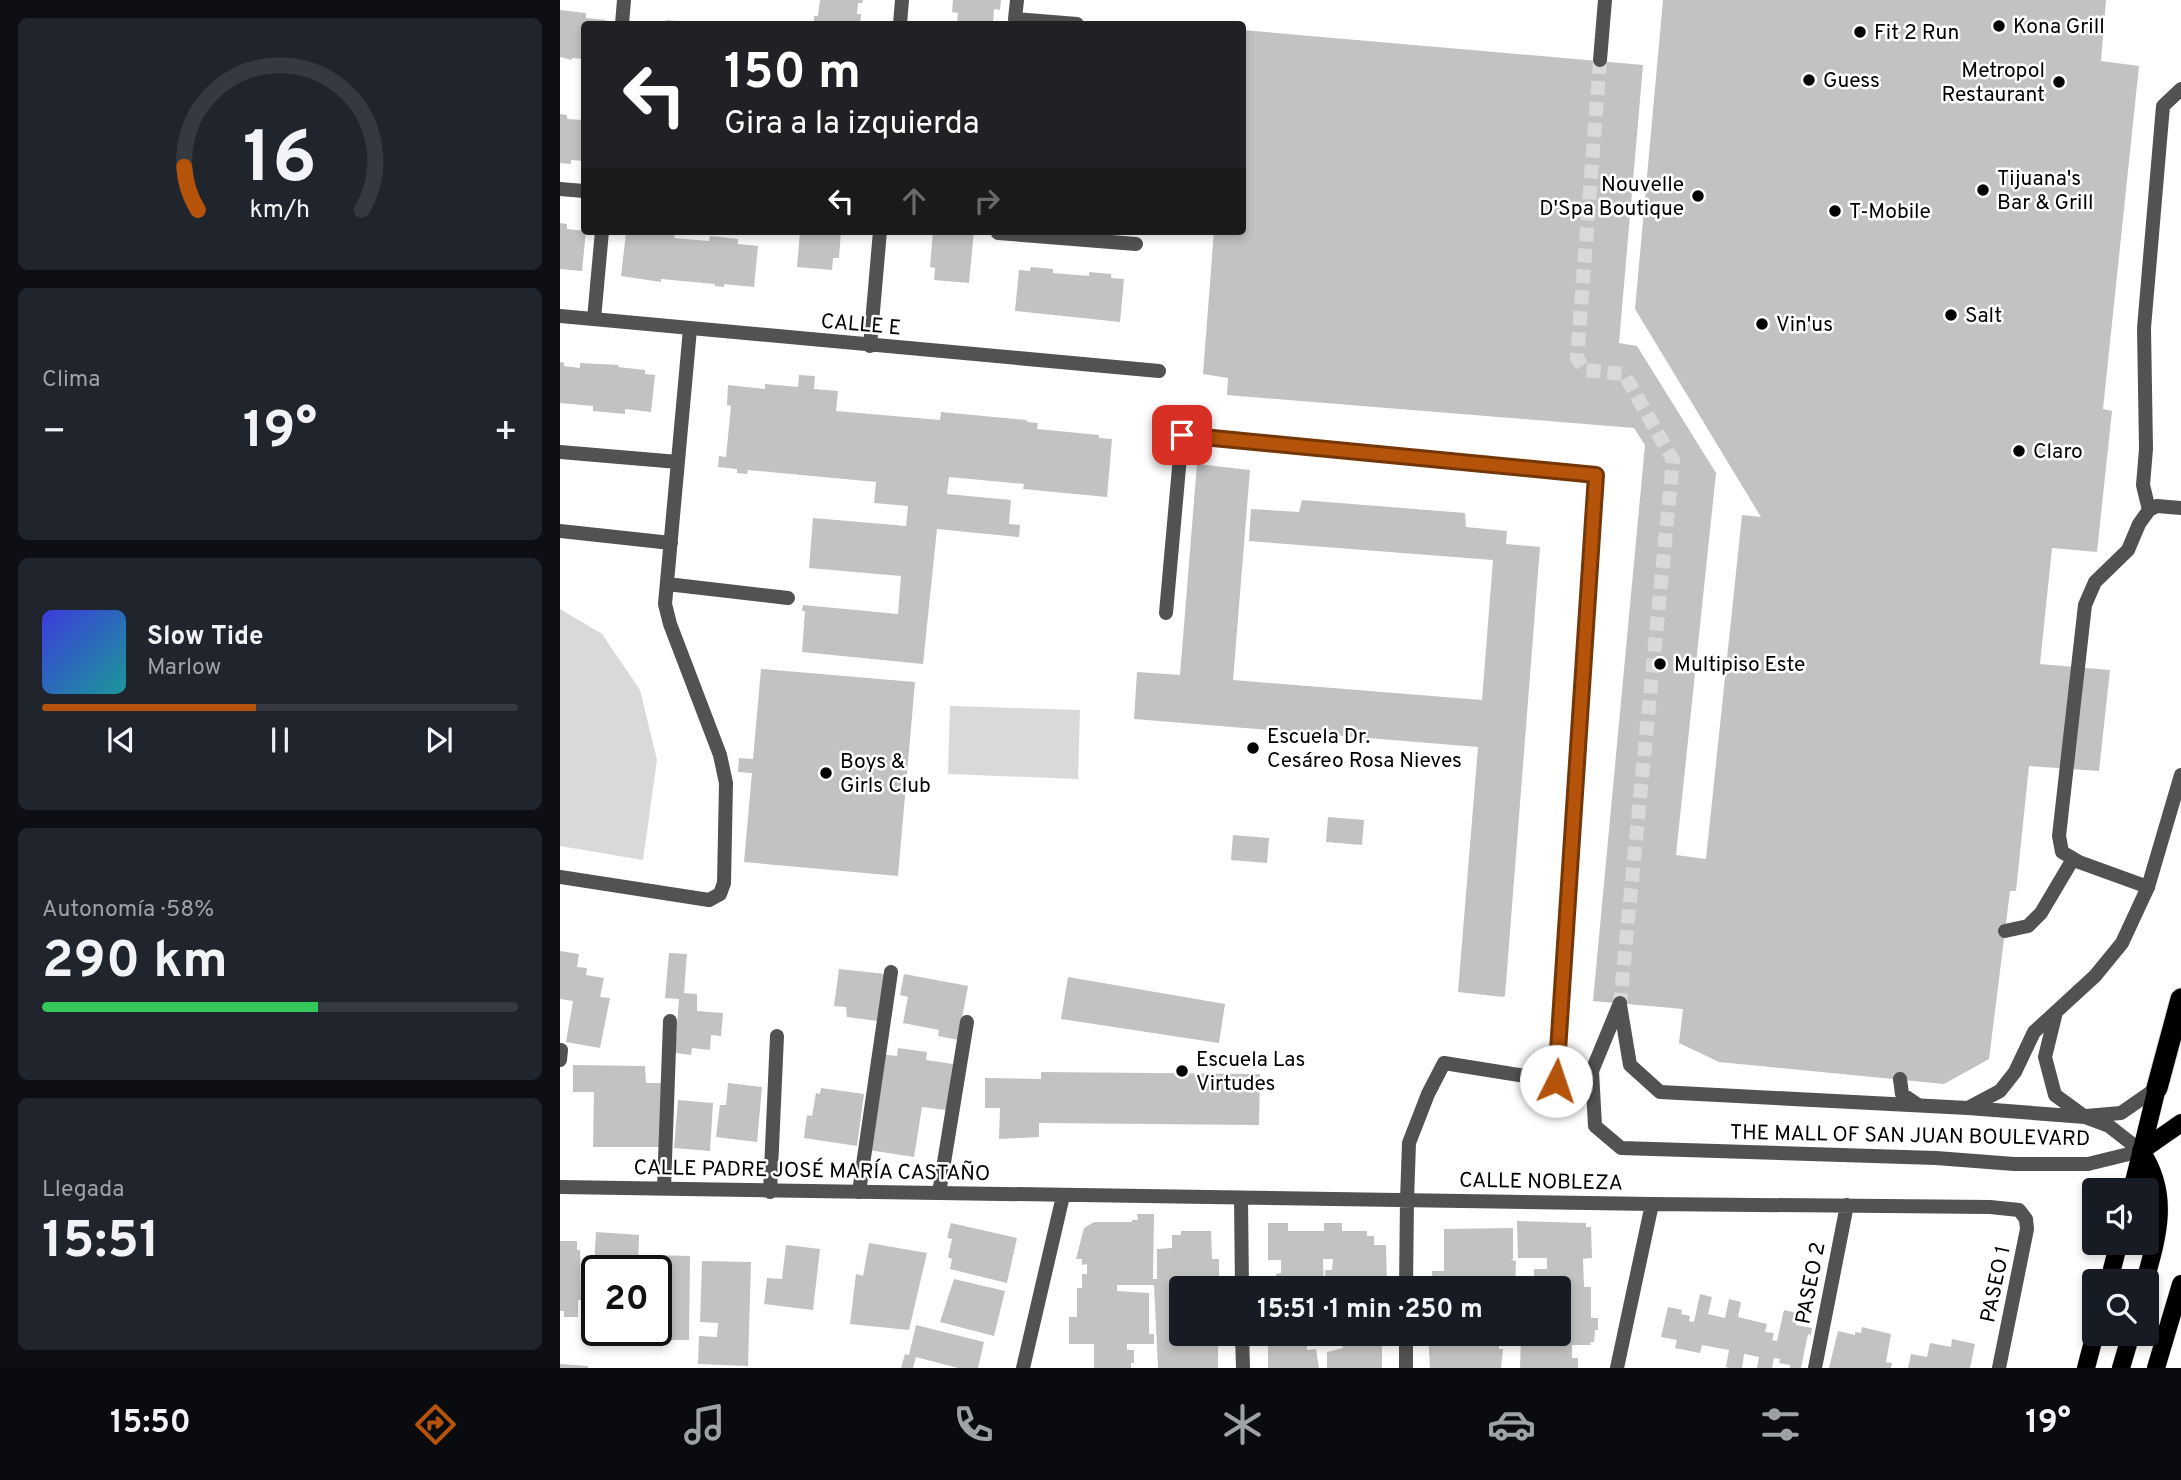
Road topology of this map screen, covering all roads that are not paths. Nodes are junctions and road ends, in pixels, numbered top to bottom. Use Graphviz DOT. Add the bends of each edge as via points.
graph roads {
  1 [pos="624,0"];
  2 [pos="902,0"];
  3 [pos="1017,0"];
  4 [pos="1605,0"];
  5 [pos="622,21"];
  6 [pos="900,21"];
  7 [pos="1040,21"];
  8 [pos="1600,60"];
  9 [pos="2181,89"];
  10 [pos="560,189"];
  11 [pos="581,191"];
  12 [pos="602,235"];
  13 [pos="880,235"];
  14 [pos="1023,235"];
  15 [pos="1136,244"];
  16 [pos="560,316"];
  17 [pos="594,320"];
  18 [pos="690,329"];
  19 [pos="870,346"];
  20 [pos="1159,371"];
  21 [pos="560,452"];
  22 [pos="678,462"];
  23 [pos="2181,508"];
  24 [pos="2149,510"];
  25 [pos="560,531"];
  26 [pos="671,542"];
  27 [pos="667,584"];
  28 [pos="788,598"];
  29 [pos="1166,613"];
  30 [pos="2181,775"];
  31 [pos="2073,859"];
  32 [pos="560,877"];
  33 [pos="2148,887"];
  34 [pos="2005,931"];
  35 [pos="891,972"];
  36 [pos="2181,999"];
  37 [pos="2056,1010"];
  38 [pos="670,1021"];
  39 [pos="967,1022"];
  40 [pos="2181,1033"];
  41 [pos="777,1036"];
  42 [pos="561,1050"];
  43 [pos="560,1060"];
  44 [pos="1900,1079"];
  45 [pos="2157,1088"];
  46 [pos="1918,1105"];
  47 [pos="1968,1108"];
  48 [pos="2085,1116"];
  49 [pos="2181,1122"];
  50 [pos="2141,1151"];
  51 [pos="2135,1178"];
  52 [pos="560,1187"];
  53 [pos="664,1188"];
  54 [pos="770,1192"];
  55 [pos="859,1192"];
  56 [pos="939,1193"];
  57 [pos="1063,1196"];
  58 [pos="1241,1198"];
  59 [pos="1407,1200"];
  60 [pos="1652,1204"];
  61 [pos="1847,1205"];
  62 [pos="2019,1210"];
  63 [pos="2148,1269"];
  64 [pos="1242,1276"];
  65 [pos="1406,1276"];
  66 [pos="2181,1284"];
  67 [pos="1242,1346"];
  68 [pos="1406,1346"];
  69 [pos="2092,1346"];
  70 [pos="2127,1346"];
  71 [pos="1023,1368"];
  72 [pos="1242,1368"];
  73 [pos="1406,1368"];
  74 [pos="1618,1368"];
  75 [pos="1815,1368"];
  76 [pos="1999,1368"];
  77 [pos="2086,1368"];
  78 [pos="2121,1368"];
  79 [pos="2156,1368"];
  1 -- 5 [label="street"];
  2 -- 6 [label="street"];
  3 -- 7 [label="street" via="1015,19"];
  4 -- 8 [label="street"];
  9 -- 24 [label="street" via="2163,106 2144,328 2143,485"];
  10 -- 11 [label="street"];
  12 -- 17 [label="street"];
  13 -- 19 [label="street"];
  14 -- 15 [label="street"];
  16 -- 17 [label="street, CALLE E"];
  17 -- 18 [label="street, CALLE E"];
  18 -- 19 [label="street, CALLE E"];
  18 -- 22 [label="street"];
  19 -- 20 [label="street, CALLE E"];
  21 -- 22 [label="street"];
  22 -- 26 [label="street"];
  23 -- 24 [label="street"];
  24 -- 31 [label="street" via="2128,550 2095,582 2085,605 2059,836 2062,852"];
  25 -- 26 [label="street"];
  26 -- 27 [label="street"];
  27 -- 28 [label="street"];
  27 -- 32 [label="street" via="670,624 720,755 726,783 720,894 709,900"];
  29 -- 59 [label="street" via="1182,435 1596,475 1556,1081 1444,1063 1409,1143"];
  30 -- 33 [label="street"];
  31 -- 33 [label="street"];
  31 -- 34 [label="street" via="2041,913 2028,926"];
  33 -- 37 [label="street" via="2122,943 2095,976"];
  35 -- 55 [label="street"];
  36 -- 45 [label="highway"];
  37 -- 47 [label="street" via="2034,1032 2015,1072 2000,1091"];
  37 -- 48 [label="street" via="2045,1057 2055,1095"];
  38 -- 53 [label="street"];
  39 -- 56 [label="street"];
  40 -- 45 [label="main road"];
  41 -- 54 [label="street"];
  42 -- 43 [label="street"];
  44 -- 46 [label="street" via="1902,1094"];
  45 -- 48 [label="street" via="2120,1113"];
  45 -- 50 [label="main road"];
  46 -- 47 [label="street, THE MALL OF SAN JUAN BOULEVARD"];
  46 -- 50 [label="street, THE MALL OF SAN JUAN BOULEVARD" via="1660,1092 1630,1065 1620,1003 1592,1071 1595,1126 1621,1148 2076,1164"];
  47 -- 48 [label="street, THE MALL OF SAN JUAN BOULEVARD"];
  48 -- 50 [label="street, THE MALL OF SAN JUAN BOULEVARD" via="2109,1126"];
  49 -- 50 [label="main road"];
  50 -- 51 [label="main road"];
  50 -- 63 [label="main road" via="2160,1197"];
  52 -- 53 [label="street, CALLE PADRE JOSÉ MARÍA CASTAÑO"];
  53 -- 54 [label="street, CALLE PADRE JOSÉ MARÍA CASTAÑO"];
  54 -- 55 [label="street, CALLE PADRE JOSÉ MARÍA CASTAÑO"];
  55 -- 56 [label="street, CALLE PADRE JOSÉ MARÍA CASTAÑO"];
  56 -- 57 [label="street, CALLE PADRE JOSÉ MARÍA CASTAÑO"];
  57 -- 58 [label="street, CALLE NOBLEZA"];
  57 -- 71 [label="street"];
  58 -- 59 [label="street, CALLE NOBLEZA"];
  58 -- 64 [label="street"];
  59 -- 60 [label="street, CALLE NOBLEZA"];
  59 -- 65 [label="street"];
  60 -- 61 [label="street, CALLE NOBLEZA"];
  60 -- 74 [label="street"];
  61 -- 62 [label="street, CALLE NOBLEZA"];
  61 -- 75 [label="street, PASEO 2"];
  62 -- 76 [label="street, PASEO 1" via="2027,1229"];
  66 -- 79 [label="main road"];
  67 -- 72 [label="street"];
  68 -- 73 [label="street"];
  69 -- 77 [label="main road"];
  70 -- 78 [label="main road"];
}
